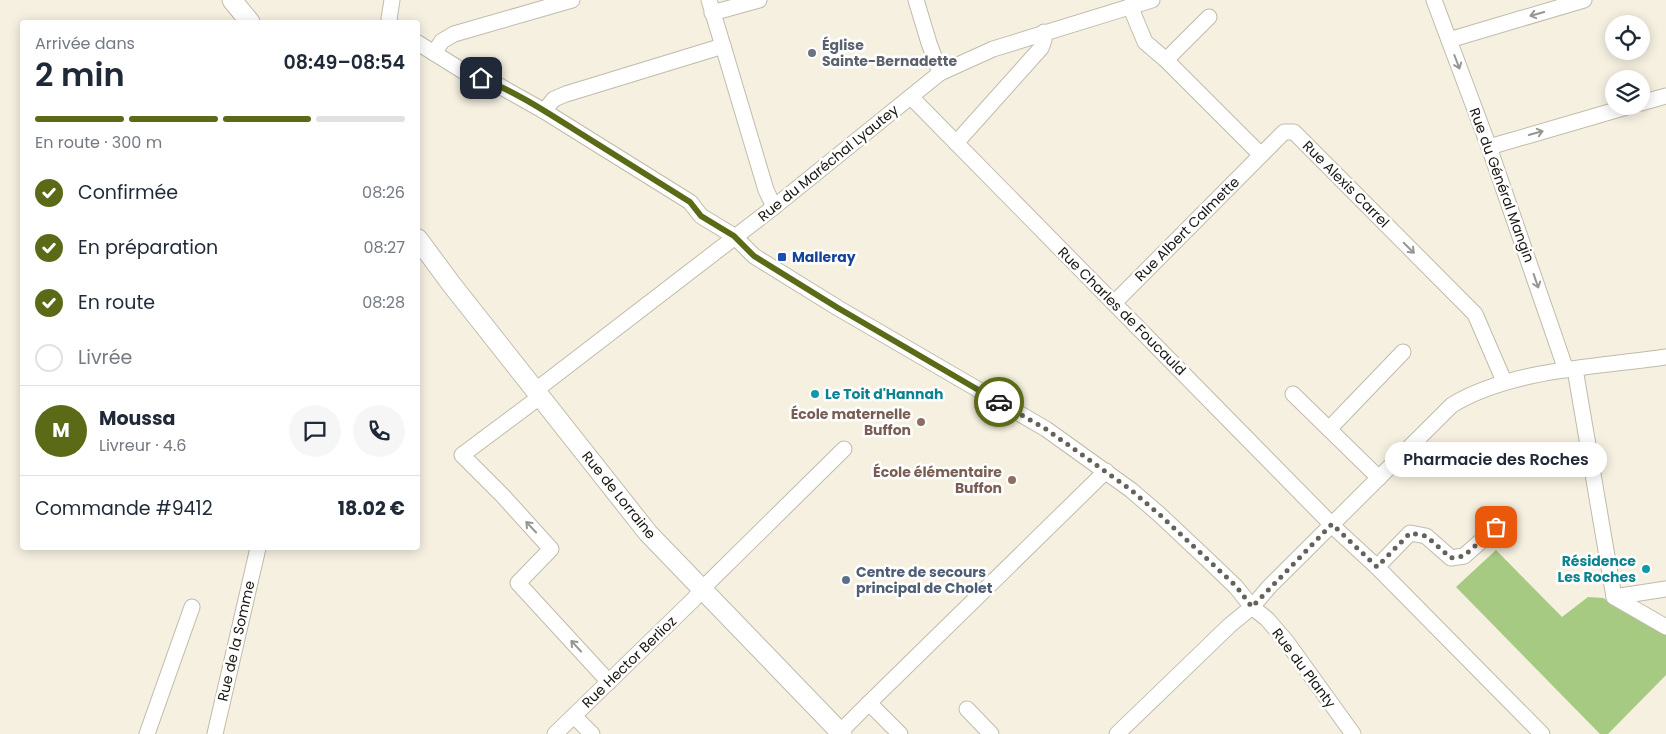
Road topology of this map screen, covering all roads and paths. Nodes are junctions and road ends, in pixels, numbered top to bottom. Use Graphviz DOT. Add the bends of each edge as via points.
graph roads {
  1 [pos="232,0"];
  2 [pos="392,0"];
  3 [pos="572,0"];
  4 [pos="759,0"];
  5 [pos="916,0"];
  6 [pos="1152,0"];
  7 [pos="1434,0"];
  8 [pos="1584,0"];
  9 [pos="1130,6"];
  10 [pos="711,7"];
  11 [pos="1208,17"];
  12 [pos="248,20"];
  13 [pos="388,20"];
  14 [pos="1044,32"];
  15 [pos="1449,40"];
  16 [pos="420,44"];
  17 [pos="723,46"];
  18 [pos="434,53"];
  19 [pos="1166,60"];
  20 [pos="940,73"];
  21 [pos="1666,96"];
  22 [pos="911,97"];
  23 [pos="1650,100"];
  24 [pos="544,111"];
  25 [pos="1605,113"];
  26 [pos="956,143"];
  27 [pos="1489,147"];
  28 [pos="1261,155"];
  29 [pos="774,207"];
  30 [pos="734,236"];
  31 [pos="420,242"];
  32 [pos="1114,303"];
  33 [pos="1403,352"];
  34 [pos="1666,357"];
  35 [pos="1571,370"];
  36 [pos="1504,382"];
  37 [pos="539,393"];
  38 [pos="1292,394"];
  39 [pos="1329,429"];
  40 [pos="844,449"];
  41 [pos="1106,472"];
  42 [pos="1379,478"];
  43 [pos="1332,524"];
  44 [pos="1496,527"];
  45 [pos="258,550"];
  46 [pos="1377,567"];
  47 [pos="702,589"];
  48 [pos="1666,589"];
  49 [pos="1614,597"];
  50 [pos="192,607"];
  51 [pos="1252,607"];
  52 [pos="1666,627"];
  53 [pos="609,682"];
  54 [pos="869,703"];
  55 [pos="967,709"];
  56 [pos="574,716"];
  57 [pos="841,733"];
  58 [pos="147,734"];
  59 [pos="215,734"];
  60 [pos="555,734"];
  61 [pos="592,734"];
  62 [pos="900,734"];
  63 [pos="991,734"];
  64 [pos="1116,734"];
  65 [pos="1353,734"];
  66 [pos="1542,734"];
  1 -- 12 [label="main road"];
  2 -- 13 [label="street"];
  3 -- 18 [label="street" via="454,34 442,40"];
  4 -- 10 [label="street"];
  5 -- 20 [label="street"];
  6 -- 9 [label="street, Rue du Maréchal Lyautey"];
  7 -- 15 [label="street, Rue du Général Mangin"];
  8 -- 15 [label="street, one-way"];
  9 -- 14 [label="street, Rue du Maréchal Lyautey"];
  9 -- 19 [label="street" via="1145,42"];
  10 -- 17 [label="street"];
  11 -- 19 [label="street"];
  14 -- 20 [label="street, Rue du Maréchal Lyautey" via="993,49"];
  14 -- 26 [label="street" via="1041,48"];
  15 -- 27 [label="street, Rue du Général Mangin, one-way"];
  16 -- 18 [label="street, Rue du Planty"];
  17 -- 24 [label="street" via="566,94 554,99"];
  17 -- 29 [label="street"];
  18 -- 24 [label="street, Rue du Planty" via="466,73 496,84"];
  19 -- 28 [label="street"];
  20 -- 22 [label="street, Rue du Maréchal Lyautey"];
  21 -- 23 [label="street"];
  22 -- 26 [label="street, Rue Charles de Foucauld"];
  22 -- 29 [label="street, Rue du Maréchal Lyautey"];
  24 -- 30 [label="street, Rue du Planty" via="690,202 701,216"];
  27 -- 25 [label="street, one-way"];
  26 -- 32 [label="street, Rue Charles de Foucauld"];
  27 -- 35 [label="street, Rue du Général Mangin, one-way"];
  28 -- 32 [label="street, Rue Albert Calmette"];
  28 -- 36 [label="street, Rue Alexis Carrel, one-way" via="1284,132 1294,132 1476,314"];
  29 -- 30 [label="street, Rue du Maréchal Lyautey"];
  30 -- 37 [label="street, Rue du Maréchal Lyautey"];
  30 -- 41 [label="street, Rue du Planty" via="754,256 1046,429"];
  31 -- 37 [label="main road, Rue de Lorraine"];
  32 -- 43 [label="street, Rue Charles de Foucauld"];
  33 -- 39 [label="street"];
  34 -- 35 [label="street"];
  35 -- 36 [label="street"];
  35 -- 49 [label="street, Rue du Général Mangin"];
  36 -- 42 [label="street" via="1452,405"];
  37 -- 47 [label="main road, Rue de Lorraine" via="648,533"];
  53 -- 37 [label="street, Rue du Maréchal Lyautey, one-way" via="518,583 551,549 462,455"];
  38 -- 39 [label="street"];
  39 -- 42 [label="street"];
  40 -- 47 [label="street, Rue Hector Berlioz"];
  41 -- 51 [label="street, Rue du Planty" via="1160,515 1236,586"];
  41 -- 54 [label="street"];
  42 -- 43 [label="street"];
  43 -- 46 [label="street, Rue Charles de Foucauld"];
  43 -- 51 [label="street"];
  44 -- 46 [label="street" via="1464,556 1451,558 1426,536 1410,533"];
  45 -- 59 [label="street, Rue de la Somme"];
  46 -- 66 [label="street, Rue Charles de Foucauld"];
  47 -- 53 [label="street, Rue Hector Berlioz"];
  47 -- 57 [label="main road, Rue de Lorraine"];
  48 -- 49 [label="street"];
  49 -- 52 [label="street"];
  50 -- 58 [label="street"];
  51 -- 64 [label="street"];
  51 -- 65 [label="street, Rue du Planty" via="1286,641"];
  53 -- 56 [label="street, Rue Hector Berlioz"];
  54 -- 57 [label="street"];
  54 -- 62 [label="street"];
  55 -- 63 [label="street"];
  56 -- 60 [label="street, Rue Hector Berlioz"];
  56 -- 61 [label="street"];
}
